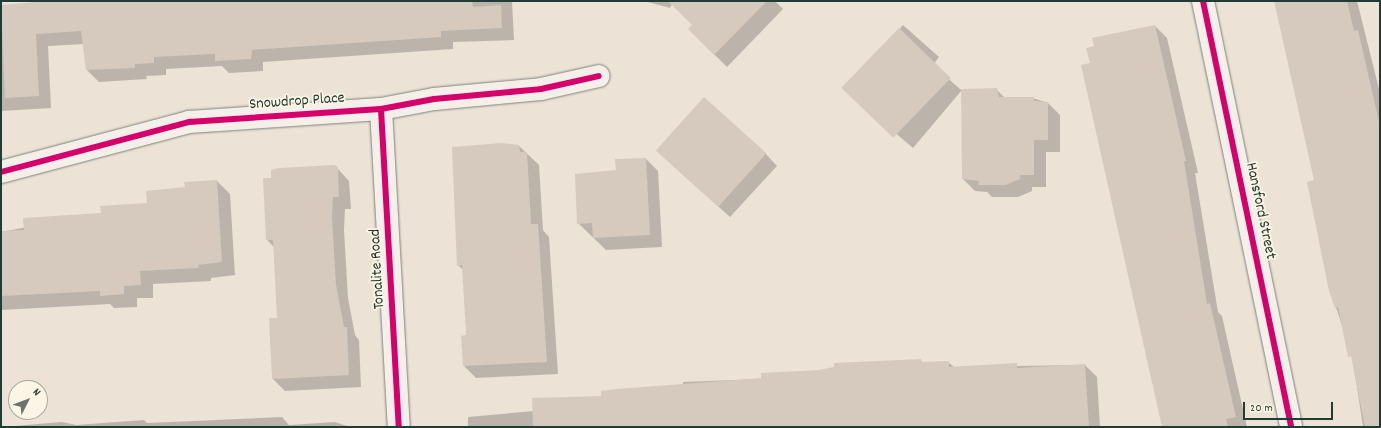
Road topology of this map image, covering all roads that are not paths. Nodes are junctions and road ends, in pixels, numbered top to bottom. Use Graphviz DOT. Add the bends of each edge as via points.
graph roads {
  1 [pos="1203,1"];
  2 [pos="599,76"];
  3 [pos="381,109"];
  4 [pos="1,172"];
  5 [pos="399,427"];
  6 [pos="1291,427"];
  1 -- 6 [label="street, Hansford Street"];
  2 -- 3 [label="street, Snowdrop Place" via="542,89 434,99"];
  3 -- 4 [label="street, Snowdrop Place" via="189,122"];
  3 -- 5 [label="street, Tonalite Road"];
}
